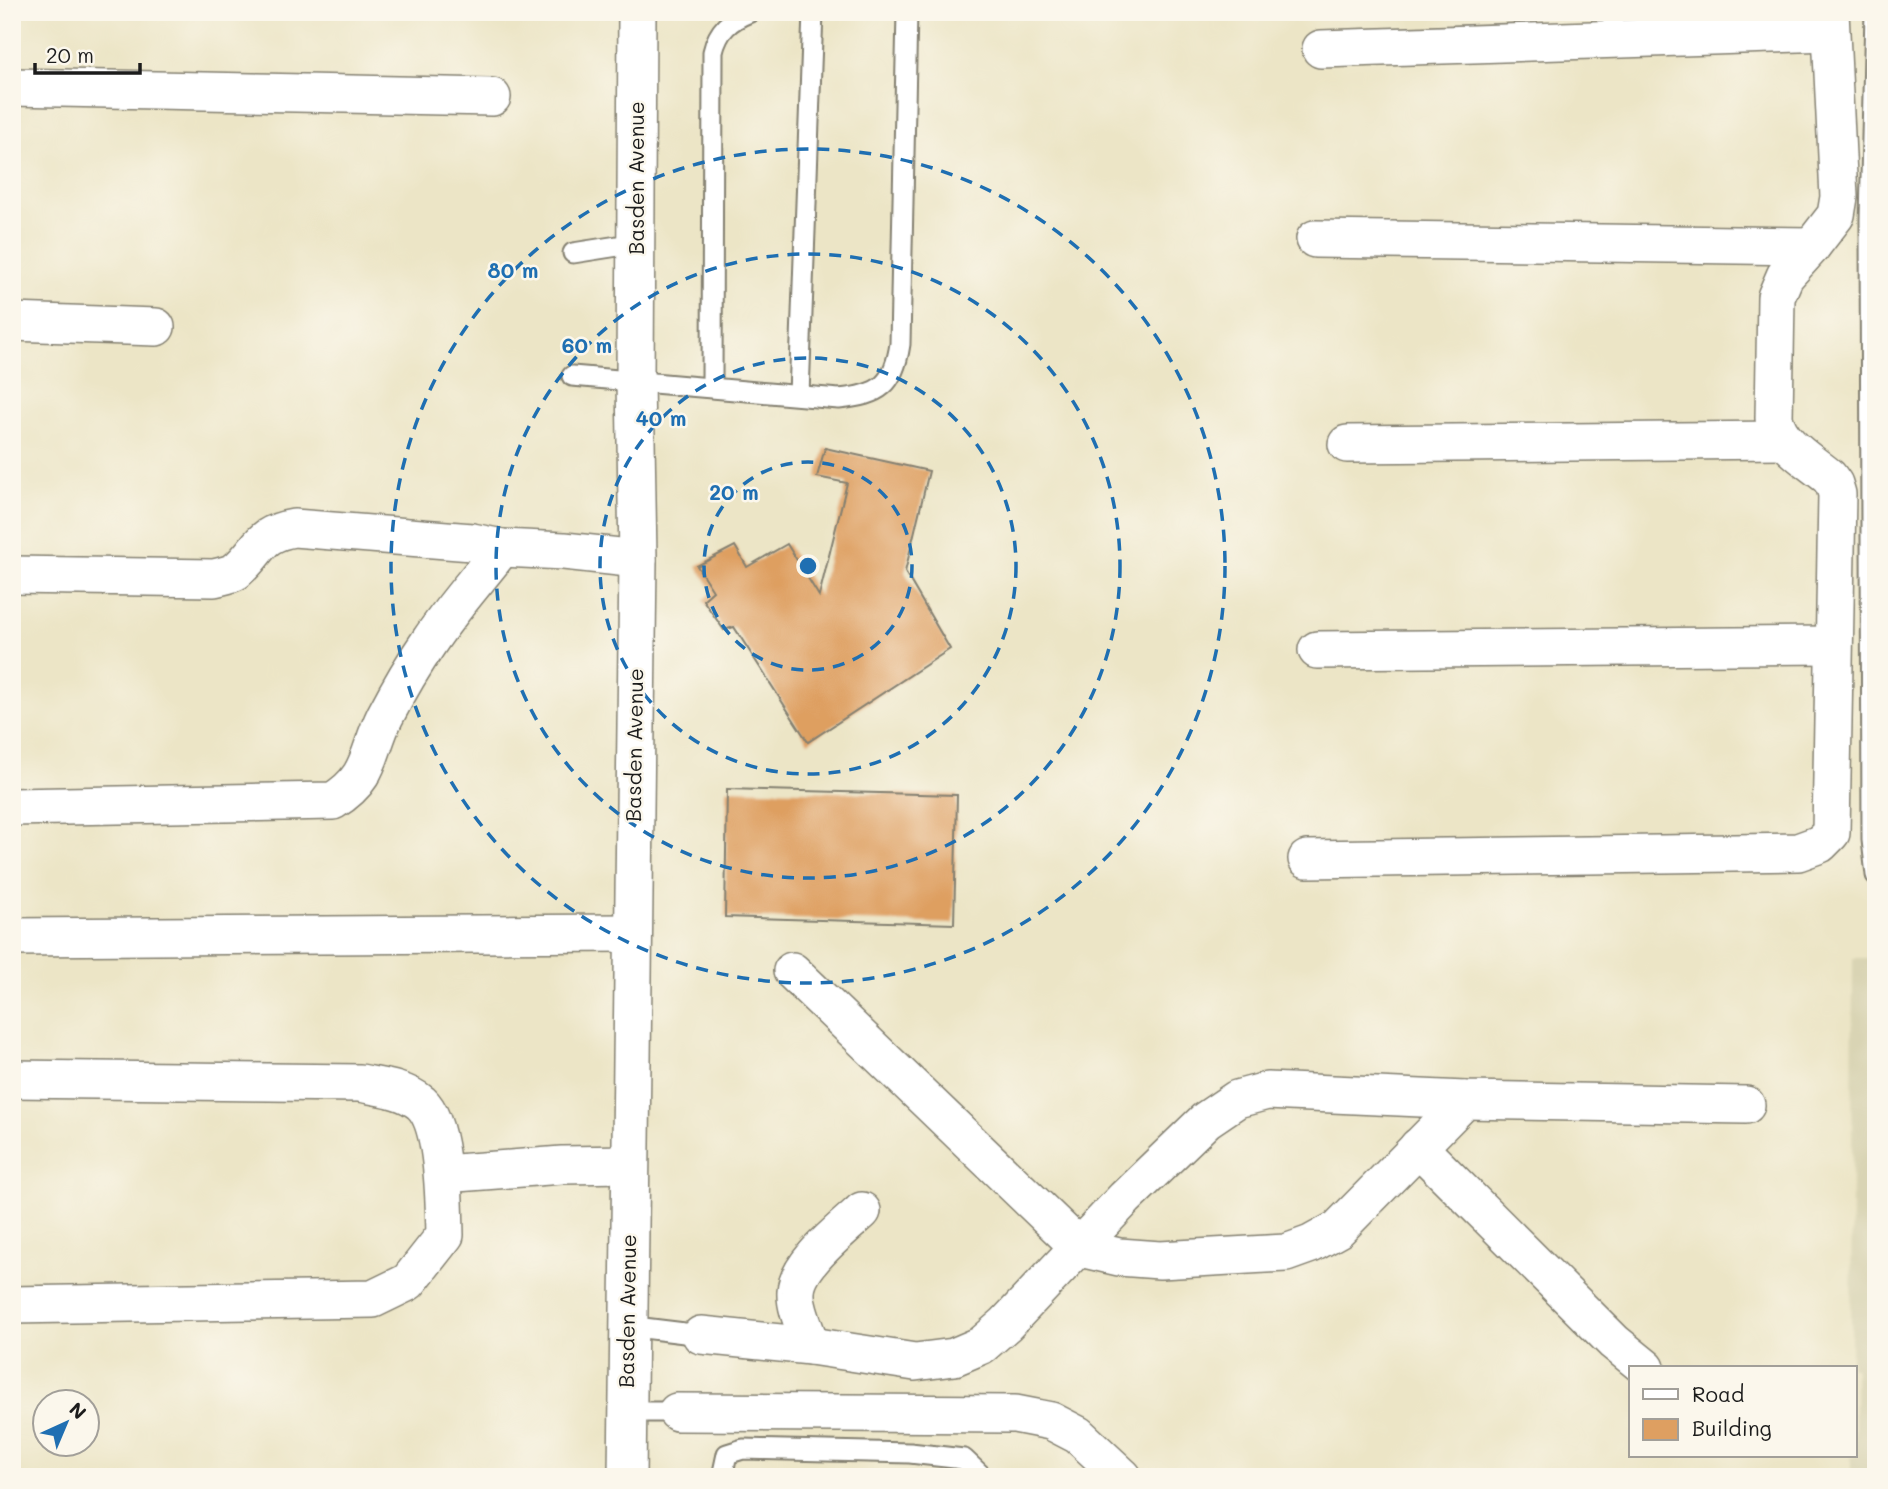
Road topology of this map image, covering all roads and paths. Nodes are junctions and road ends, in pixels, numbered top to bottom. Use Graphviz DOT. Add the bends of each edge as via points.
graph roads {
  1 [pos="637,12"];
  2 [pos="750,12"];
  3 [pos="813,12"];
  4 [pos="907,12"];
  5 [pos="1875,12"];
  6 [pos="1830,22"];
  7 [pos="1321,50"];
  8 [pos="12,87"];
  9 [pos="492,97"];
  10 [pos="1315,239"];
  11 [pos="637,243"];
  12 [pos="1812,246"];
  13 [pos="573,253"];
  14 [pos="12,322"];
  15 [pos="156,327"];
  16 [pos="572,376"];
  17 [pos="635,380"];
  18 [pos="712,387"];
  19 [pos="799,395"];
  20 [pos="1784,440"];
  21 [pos="1347,444"];
  22 [pos="1873,497"];
  23 [pos="502,548"];
  24 [pos="638,559"];
  25 [pos="12,575"];
  26 [pos="1833,645"];
  27 [pos="1317,650"];
  28 [pos="12,807"];
  29 [pos="1307,859"];
  30 [pos="1876,875"];
  31 [pos="632,933"];
  32 [pos="12,937"];
  33 [pos="792,971"];
  34 [pos="12,1079"];
  35 [pos="1465,1100"];
  36 [pos="1746,1105"];
  37 [pos="1418,1147"];
  38 [pos="630,1164"];
  39 [pos="443,1174"];
  40 [pos="862,1211"];
  41 [pos="1080,1248"];
  42 [pos="12,1305"];
  43 [pos="627,1326"];
  44 [pos="701,1335"];
  45 [pos="811,1346"];
  46 [pos="1644,1366"];
  47 [pos="626,1412"];
  48 [pos="677,1412"];
  49 [pos="626,1477"];
  50 [pos="722,1477"];
  51 [pos="983,1477"];
  52 [pos="1123,1477"];
  1 -- 11 [label="street, Basden Avenue"];
  2 -- 18 [label="lane" via="724,27 713,52"];
  3 -- 19 [label="lane"];
  4 -- 19 [label="lane" via="897,365 879,390 866,396"];
  5 -- 22 [label="lane" via="1870,220"];
  6 -- 7 [label="street"];
  6 -- 12 [label="street" via="1839,197 1836,215"];
  8 -- 9 [label="street"];
  10 -- 12 [label="street"];
  11 -- 13 [label="lane"];
  11 -- 17 [label="street, Basden Avenue"];
  12 -- 20 [label="street" via="1785,276 1776,297 1774,418"];
  14 -- 15 [label="street"];
  16 -- 17 [label="lane"];
  17 -- 18 [label="lane"];
  17 -- 24 [label="street, Basden Avenue"];
  18 -- 19 [label="lane"];
  20 -- 21 [label="street"];
  20 -- 26 [label="street" via="1834,484 1837,494"];
  22 -- 30 [label="lane" via="1872,839"];
  23 -- 24 [label="street"];
  23 -- 25 [label="street" via="294,528 263,539 233,573 214,578"];
  23 -- 28 [label="street" via="403,683 361,778 333,801"];
  24 -- 31 [label="street, Basden Avenue"];
  26 -- 27 [label="street"];
  26 -- 29 [label="street" via="1831,833 1804,852"];
  31 -- 32 [label="street"];
  31 -- 38 [label="street, Basden Avenue"];
  33 -- 41 [label="street"];
  34 -- 39 [label="street" via="360,1083 398,1090 422,1104 435,1128"];
  35 -- 36 [label="street"];
  35 -- 37 [label="street"];
  35 -- 41 [label="street" via="1267,1091 1237,1099 1206,1120"];
  37 -- 41 [label="street" via="1338,1229 1286,1253 1160,1260"];
  37 -- 46 [label="street"];
  38 -- 39 [label="street" via="562,1164"];
  38 -- 43 [label="street, Basden Avenue"];
  39 -- 42 [label="street" via="445,1235 408,1282 373,1299"];
  40 -- 45 [label="street" via="814,1257 800,1279 797,1303"];
  41 -- 45 [label="street" via="982,1345 954,1357 915,1362"];
  43 -- 44 [label="lane"];
  43 -- 47 [label="street, Basden Avenue"];
  44 -- 45 [label="street"];
  47 -- 48 [label="lane"];
  47 -- 49 [label="street, Basden Avenue"];
  48 -- 52 [label="street" via="1015,1415 1051,1421 1078,1435"];
  50 -- 51 [label="lane" via="727,1454 743,1450 910,1453 964,1459"];
}
